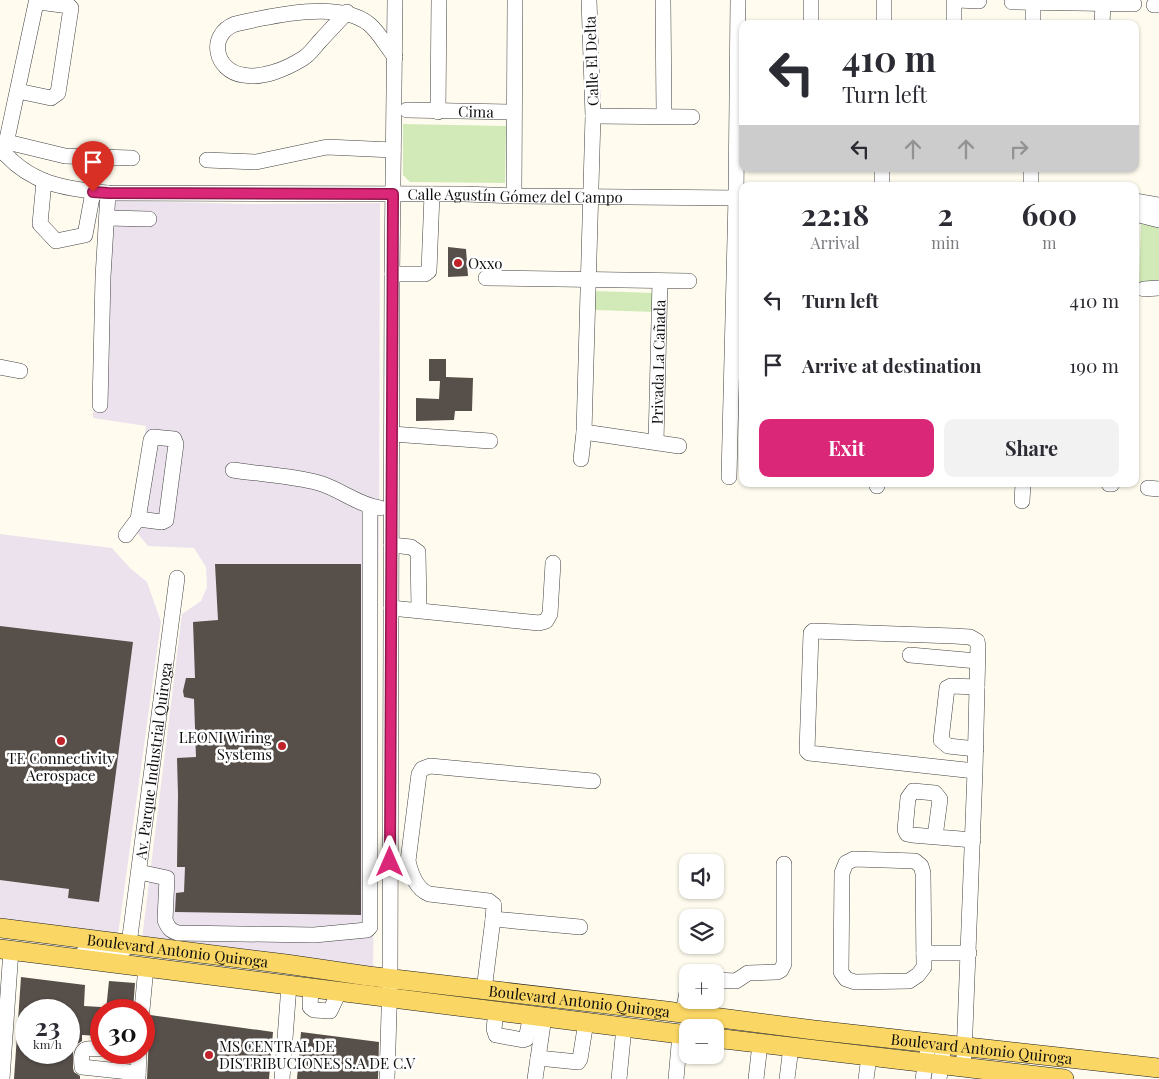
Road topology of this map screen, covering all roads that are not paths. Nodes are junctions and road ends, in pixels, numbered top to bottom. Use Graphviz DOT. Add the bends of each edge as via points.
graph roads {
  1 [pos="395,0"];
  2 [pos="439,0"];
  3 [pos="515,0"];
  4 [pos="589,0"];
  5 [pos="663,0"];
  6 [pos="738,0"];
  7 [pos="811,0"];
  8 [pos="884,0"];
  9 [pos="956,0"];
  10 [pos="979,1"];
  11 [pos="1012,2"];
  12 [pos="1033,3"];
  13 [pos="1103,4"];
  14 [pos="1134,4"];
  15 [pos="348,12"];
  16 [pos="810,20"];
  17 [pos="884,20"];
  18 [pos="954,20"];
  19 [pos="1033,20"];
  20 [pos="1102,20"];
  21 [pos="394,57"];
  22 [pos="739,59"];
  23 [pos="18,91"];
  24 [pos="407,110"];
  25 [pos="438,112"];
  26 [pos="513,112"];
  27 [pos="593,116"];
  28 [pos="664,116"];
  29 [pos="692,117"];
  30 [pos="4,148"];
  31 [pos="393,150"];
  32 [pos="132,158"];
  33 [pos="207,160"];
  34 [pos="44,181"];
  35 [pos="100,192"];
  36 [pos="393,194"];
  37 [pos="432,194"];
  38 [pos="514,196"];
  39 [pos="590,196"];
  40 [pos="739,198"];
  41 [pos="1139,202"];
  42 [pos="1159,205"];
  43 [pos="1139,215"];
  44 [pos="107,218"];
  45 [pos="150,219"];
  46 [pos="1159,220"];
  47 [pos="392,274"];
  48 [pos="486,278"];
  49 [pos="588,279"];
  50 [pos="660,281"];
  51 [pos="689,281"];
  52 [pos="738,281"];
  53 [pos="0,367"];
  54 [pos="20,370"];
  55 [pos="100,405"];
  56 [pos="584,432"];
  57 [pos="392,434"];
  58 [pos="490,441"];
  59 [pos="656,442"];
  60 [pos="679,446"];
  61 [pos="736,451"];
  62 [pos="581,459"];
  63 [pos="233,470"];
  64 [pos="729,477"];
  65 [pos="1023,487"];
  66 [pos="1022,501"];
  67 [pos="370,507"];
  68 [pos="391,510"];
  69 [pos="138,519"];
  70 [pos="126,535"];
  71 [pos="391,545"];
  72 [pos="553,563"];
  73 [pos="177,578"];
  74 [pos="391,608"];
  75 [pos="419,609"];
  76 [pos="910,655"];
  77 [pos="977,660"];
  78 [pos="977,687"];
  79 [pos="976,749"];
  80 [pos="975,771"];
  81 [pos="593,781"];
  82 [pos="936,837"];
  83 [pos="973,840"];
  84 [pos="784,864"];
  85 [pos="139,872"];
  86 [pos="493,919"];
  87 [pos="580,927"];
  88 [pos="0,928"];
  89 [pos="129,944"];
  90 [pos="5,949"];
  91 [pos="924,953"];
  92 [pos="968,953"];
  93 [pos="63,957"];
  94 [pos="146,967"];
  95 [pos="390,979"];
  96 [pos="724,980"];
  97 [pos="290,985"];
  98 [pos="484,990"];
  99 [pos="389,998"];
  100 [pos="143,999"];
  101 [pos="684,1009"];
  102 [pos="496,1011"];
  103 [pos="683,1013"];
  104 [pos="537,1016"];
  105 [pos="586,1022"];
  106 [pos="624,1027"];
  107 [pos="679,1033"];
  108 [pos="724,1039"];
  109 [pos="937,1043"];
  110 [pos="760,1044"];
  111 [pos="965,1046"];
  112 [pos="791,1047"];
  113 [pos="90,1048"];
  114 [pos="869,1057"];
  115 [pos="538,1058"];
  116 [pos="679,1062"];
  117 [pos="1159,1068"];
  118 [pos="932,1072"];
  119 [pos="972,1072"];
  120 [pos="138,1076"];
  121 [pos="2,1079"];
  122 [pos="282,1079"];
  123 [pos="387,1079"];
  124 [pos="535,1079"];
  125 [pos="619,1079"];
  126 [pos="676,1079"];
  127 [pos="756,1079"];
  128 [pos="787,1079"];
  129 [pos="866,1079"];
  130 [pos="1064,1079"];
  1 -- 21 [label="street"];
  2 -- 25 [label="street, Cima"];
  3 -- 26 [label="street, Cima"];
  4 -- 27 [label="street, Calle El Delta"];
  5 -- 28 [label="street"];
  6 -- 22 [label="street"];
  7 -- 16 [label="street"];
  8 -- 17 [label="street"];
  9 -- 10 [label="street"];
  9 -- 18 [label="street"];
  11 -- 12 [label="street"];
  12 -- 13 [label="street"];
  12 -- 19 [label="street"];
  13 -- 14 [label="street"];
  13 -- 20 [label="street"];
  15 -- 15 [label="street" via="300,11 235,24 226,28 217,50 223,64 244,76 287,68 305,58"];
  15 -- 21 [label="street" via="369,24"];
  21 -- 31 [label="street"];
  23 -- 23 [label="street" via="36,4 69,6 58,93 51,98"];
  23 -- 30 [label="street"];
  24 -- 25 [label="street"];
  25 -- 26 [label="street, Cima"];
  26 -- 38 [label="street"];
  27 -- 28 [label="street, Calle El Delta"];
  27 -- 39 [label="street"];
  28 -- 29 [label="street, Calle El Delta"];
  30 -- 32 [label="street" via="65,156"];
  30 -- 34 [label="street, Calle Agustín Gómez del Campo" via="19,168"];
  31 -- 33 [label="street" via="327,148 256,162"];
  31 -- 36 [label="street"];
  34 -- 35 [label="street, Calle Agustín Gómez del Campo"];
  34 -- 35 [label="street" via="40,224 56,241 85,235"];
  35 -- 36 [label="street, Calle Agustín Gómez del Campo"];
  35 -- 44 [label="street"];
  36 -- 37 [label="street, Calle Agustín Gómez del Campo"];
  36 -- 47 [label="street"];
  37 -- 38 [label="street, Calle Agustín Gómez del Campo"];
  37 -- 47 [label="street" via="429,271 425,274"];
  38 -- 39 [label="street, Calle Agustín Gómez del Campo"];
  39 -- 40 [label="street, Calle Agustín Gómez del Campo"];
  39 -- 49 [label="street"];
  40 -- 52 [label="street"];
  41 -- 42 [label="street"];
  43 -- 46 [label="street"];
  44 -- 45 [label="street"];
  44 -- 55 [label="street"];
  47 -- 57 [label="street"];
  48 -- 49 [label="street, Privada La Cañada"];
  49 -- 50 [label="street, Privada La Cañada"];
  49 -- 56 [label="street"];
  50 -- 51 [label="street, Privada La Cañada"];
  50 -- 59 [label="street, Privada La Cañada"];
  52 -- 61 [label="street"];
  53 -- 54 [label="street"];
  56 -- 59 [label="street, Privada La Cañada"];
  56 -- 62 [label="street"];
  57 -- 58 [label="street"];
  57 -- 68 [label="street"];
  59 -- 60 [label="street, Privada La Cañada"];
  61 -- 64 [label="street"];
  63 -- 67 [label="street" via="316,482"];
  65 -- 66 [label="street"];
  67 -- 68 [label="street"];
  67 -- 85 [label="street" via="370,927 367,930 314,935 178,933 167,926 165,920 167,878"];
  68 -- 71 [label="street"];
  69 -- 69 [label="street" via="151,440 156,436 174,439 166,520"];
  69 -- 70 [label="street"];
  71 -- 74 [label="street"];
  71 -- 75 [label="street" via="411,547 418,552"];
  72 -- 75 [label="street" via="550,614 546,621"];
  73 -- 85 [label="street, Av. Parque Industrial Quiroga"];
  74 -- 75 [label="street"];
  74 -- 95 [label="street"];
  76 -- 77 [label="street"];
  77 -- 78 [label="street"];
  77 -- 80 [label="street" via="977,641 970,637 813,631 806,748 809,753"];
  78 -- 79 [label="street"];
  78 -- 79 [label="street" via="947,688 941,740 948,746"];
  79 -- 80 [label="street"];
  80 -- 83 [label="street"];
  81 -- 86 [label="street" via="430,766 422,769 408,861 412,875 422,892 489,901 494,906"];
  82 -- 83 [label="street"];
  83 -- 92 [label="street"];
  84 -- 96 [label="street" via="784,964 781,970 748,973 736,981"];
  85 -- 89 [label="street, Av. Parque Industrial Quiroga"];
  86 -- 87 [label="street"];
  86 -- 98 [label="street"];
  88 -- 89 [label="main road, Boulevard Antonio Quiroga"];
  89 -- 93 [label="street" via="120,952"];
  89 -- 95 [label="main road, Boulevard Antonio Quiroga"];
  90 -- 93 [label="main road, Boulevard Antonio Quiroga"];
  90 -- 121 [label="street"];
  91 -- 91 [label="street" via="924,967 909,981 855,982 846,979 841,972 842,873 846,862 854,859 915,861 921,866 924,873"];
  91 -- 92 [label="street"];
  92 -- 111 [label="street"];
  93 -- 94 [label="main road, Boulevard Antonio Quiroga"];
  94 -- 97 [label="main road, Boulevard Antonio Quiroga"];
  94 -- 100 [label="street"];
  95 -- 98 [label="main road, Boulevard Antonio Quiroga"];
  95 -- 99 [label="street"];
  97 -- 99 [label="main road, Boulevard Antonio Quiroga"];
  97 -- 122 [label="street"];
  98 -- 103 [label="main road, Boulevard Antonio Quiroga"];
  99 -- 102 [label="main road, Boulevard Antonio Quiroga"];
  99 -- 123 [label="street"];
  101 -- 103 [label="street"];
  102 -- 104 [label="main road, Boulevard Antonio Quiroga"];
  102 -- 104 [label="street" via="496,1035 523,1040"];
  103 -- 109 [label="main road, Boulevard Antonio Quiroga"];
  104 -- 105 [label="main road, Boulevard Antonio Quiroga"];
  104 -- 115 [label="street"];
  105 -- 106 [label="main road, Boulevard Antonio Quiroga"];
  105 -- 115 [label="street" via="578,1062"];
  106 -- 107 [label="main road, Boulevard Antonio Quiroga"];
  106 -- 125 [label="street"];
  108 -- 110 [label="main road, Boulevard Antonio Quiroga"];
  109 -- 111 [label="main road, Boulevard Antonio Quiroga"];
  109 -- 118 [label="street"];
  110 -- 112 [label="main road, Boulevard Antonio Quiroga"];
  110 -- 127 [label="street"];
  111 -- 117 [label="main road, Boulevard Antonio Quiroga"];
  111 -- 119 [label="street"];
  112 -- 114 [label="main road, Boulevard Antonio Quiroga"];
  112 -- 128 [label="street"];
  113 -- 120 [label="street" via="82,1052 82,1067"];
  114 -- 118 [label="main road, Boulevard Antonio Quiroga"];
  114 -- 129 [label="street"];
  115 -- 124 [label="street"];
  116 -- 126 [label="street"];
  118 -- 119 [label="main road, Boulevard Antonio Quiroga"];
  119 -- 130 [label="main road, Boulevard Antonio Quiroga"];
}
